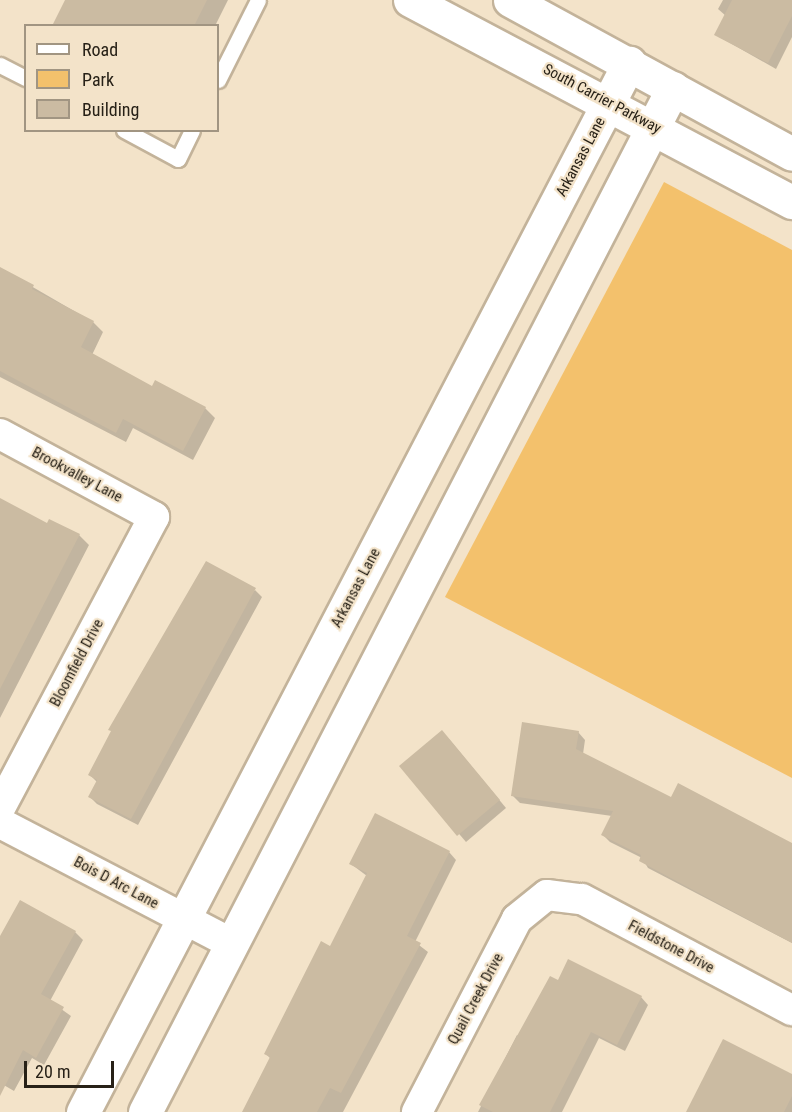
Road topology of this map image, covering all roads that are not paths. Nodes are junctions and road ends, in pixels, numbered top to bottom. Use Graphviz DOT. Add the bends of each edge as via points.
graph roads {
  1 [pos="258,0"];
  2 [pos="510,0"];
  3 [pos="425,4"];
  4 [pos="629,63"];
  5 [pos="0,64"];
  6 [pos="24,77"];
  7 [pos="219,78"];
  8 [pos="673,88"];
  9 [pos="609,102"];
  10 [pos="654,126"];
  11 [pos="128,132"];
  12 [pos="191,132"];
  13 [pos="792,154"];
  14 [pos="790,195"];
  15 [pos="0,434"];
  16 [pos="154,517"];
  17 [pos="0,808"];
  18 [pos="0,823"];
  19 [pos="547,896"];
  20 [pos="184,919"];
  21 [pos="232,944"];
  22 [pos="792,1010"];
  23 [pos="83,1112"];
  24 [pos="145,1112"];
  25 [pos="417,1112"];
  1 -- 7 [label="lane"];
  2 -- 4 [label="main road"];
  3 -- 9 [label="main road, South Carrier Parkway"];
  4 -- 8 [label="main road"];
  4 -- 9 [label="main road, Arkansas Lane"];
  5 -- 6 [label="lane"];
  8 -- 10 [label="main road"];
  8 -- 13 [label="main road"];
  9 -- 10 [label="main road, South Carrier Parkway"];
  9 -- 20 [label="main road, Arkansas Lane"];
  10 -- 14 [label="main road, South Carrier Parkway"];
  10 -- 21 [label="main road"];
  11 -- 12 [label="lane" via="178,159"];
  15 -- 16 [label="street, Brookvalley Lane"];
  16 -- 17 [label="street, Bloomfield Drive"];
  18 -- 20 [label="street, Bois D Arc Lane"];
  19 -- 22 [label="street, Fieldstone Drive" via="582,899"];
  19 -- 25 [label="street, Quail Creek Drive" via="517,919"];
  20 -- 21 [label="street, Bois D Arc Lane"];
  20 -- 23 [label="main road, Arkansas Lane"];
  21 -- 24 [label="main road"];
}
